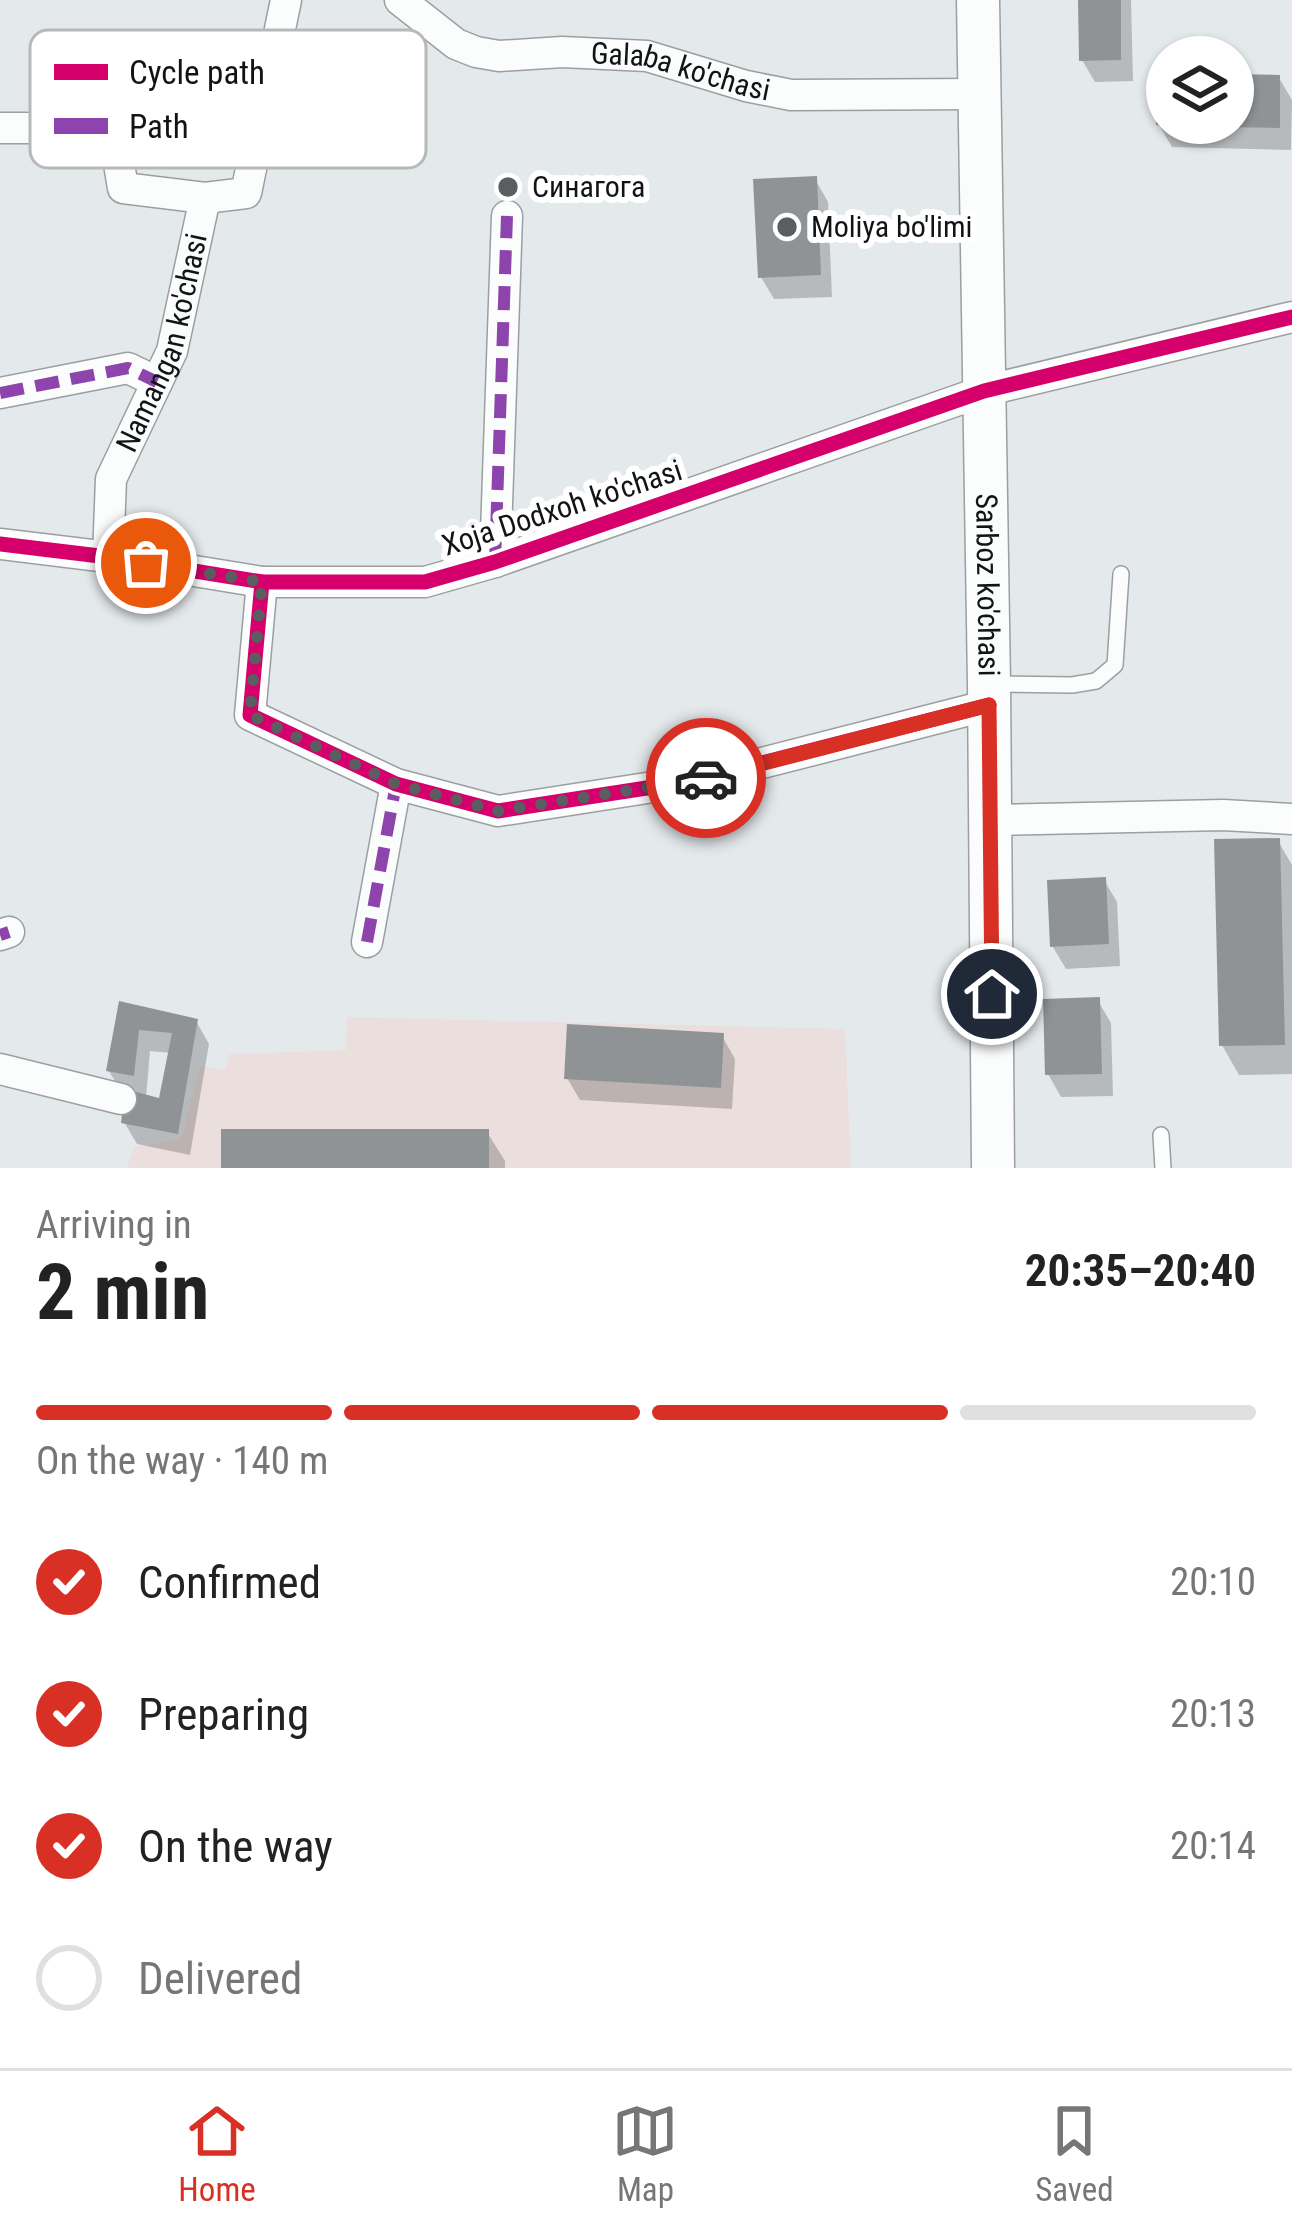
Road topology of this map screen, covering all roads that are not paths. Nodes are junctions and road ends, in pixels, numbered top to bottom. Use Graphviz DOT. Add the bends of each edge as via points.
graph roads {
  1 [pos="268,0"];
  2 [pos="283,0"];
  3 [pos="400,0"];
  4 [pos="978,0"];
  5 [pos="277,30"];
  6 [pos="979,94"];
  7 [pos="120,168"];
  8 [pos="251,168"];
  9 [pos="205,198"];
  10 [pos="507,216"];
  11 [pos="1292,317"];
  12 [pos="157,382"];
  13 [pos="984,391"];
  14 [pos="0,393"];
  15 [pos="0,544"];
  16 [pos="108,557"];
  17 [pos="495,562"];
  18 [pos="1121,574"];
  19 [pos="262,582"];
  20 [pos="989,694"];
  21 [pos="396,784"];
  22 [pos="1292,819"];
  23 [pos="990,820"];
  24 [pos="367,942"];
  25 [pos="0,1069"];
  26 [pos="121,1099"];
  27 [pos="1161,1135"];
  28 [pos="993,1168"];
  29 [pos="1163,1168"];
  1 -- 2 [label="street"];
  2 -- 5 [label="street, Namangan ko'chasi"];
  3 -- 6 [label="street, Galaba ko'chasi" via="456,44 499,56 647,56 791,94"];
  4 -- 6 [label="main road, Sarboz ko'chasi"];
  6 -- 13 [label="main road, Sarboz ko'chasi"];
  7 -- 9 [label="street, Namangan ko'chasi" via="123,188"];
  8 -- 9 [label="street, Namangan ko'chasi" via="246,193"];
  9 -- 12 [label="street, Namangan ko'chasi" via="172,351"];
  10 -- 17 [label="street"];
  11 -- 13 [label="street, Xoja Dodxoh ko'chasi"];
  12 -- 14 [label="street" via="128,368"];
  12 -- 16 [label="street, Namangan ko'chasi" via="111,479"];
  13 -- 17 [label="street, Xoja Dodxoh ko'chasi"];
  13 -- 20 [label="main road, Sarboz ko'chasi"];
  15 -- 16 [label="street, Xoja Dodxoh ko'chasi"];
  16 -- 19 [label="street, Xoja Dodxoh ko'chasi"];
  17 -- 19 [label="street, Xoja Dodxoh ko'chasi" via="425,582"];
  18 -- 20 [label="lane" via="1115,665 1096,681"];
  19 -- 21 [label="street" via="250,715"];
  20 -- 21 [label="street" via="692,781 498,811"];
  20 -- 23 [label="main road, Sarboz ko'chasi"];
  21 -- 24 [label="street"];
  22 -- 23 [label="street"];
  23 -- 28 [label="main road, Sarboz ko'chasi"];
  25 -- 26 [label="street"];
  27 -- 29 [label="lane"];
}
